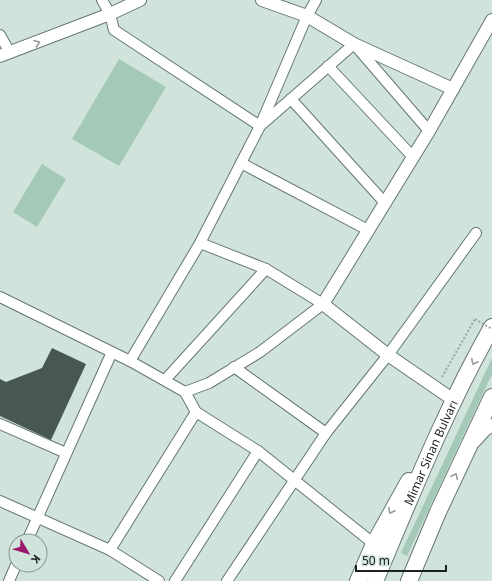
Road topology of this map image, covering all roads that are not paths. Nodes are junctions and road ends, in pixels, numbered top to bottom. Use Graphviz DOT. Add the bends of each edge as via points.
graph roads {
  1 [pos="102,0"];
  2 [pos="140,0"];
  3 [pos="262,0"];
  4 [pos="316,0"];
  5 [pos="110,14"];
  6 [pos="307,16"];
  7 [pos="492,20"];
  8 [pos="0,35"];
  9 [pos="354,44"];
  10 [pos="5,54"];
  11 [pos="328,66"];
  12 [pos="453,89"];
  13 [pos="291,99"];
  14 [pos="260,126"];
  15 [pos="429,131"];
  16 [pos="413,157"];
  17 [pos="241,163"];
  18 [pos="385,203"];
  19 [pos="368,230"];
  20 [pos="476,233"];
  21 [pos="200,243"];
  22 [pos="266,269"];
  23 [pos="0,297"];
  24 [pos="323,304"];
  25 [pos="492,328"];
  26 [pos="112,352"];
  27 [pos="388,355"];
  28 [pos="130,361"];
  29 [pos="234,367"];
  30 [pos="165,380"];
  31 [pos="185,392"];
  32 [pos="492,398"];
  33 [pos="455,401"];
  34 [pos="196,412"];
  35 [pos="0,424"];
  36 [pos="492,425"];
  37 [pos="326,433"];
  38 [pos="434,443"];
  39 [pos="258,451"];
  40 [pos="466,451"];
  41 [pos="66,453"];
  42 [pos="295,481"];
  43 [pos="0,501"];
  44 [pos="438,512"];
  45 [pos="37,518"];
  46 [pos="30,533"];
  47 [pos="374,544"];
  48 [pos="110,550"];
  49 [pos="159,581"];
  50 [pos="175,581"];
  51 [pos="227,581"];
  52 [pos="358,581"];
  53 [pos="375,581"];
  54 [pos="409,581"];
  55 [pos="420,581"];
  1 -- 5 [label="street"];
  2 -- 5 [label="street"];
  3 -- 6 [label="street"];
  4 -- 6 [label="street"];
  10 -- 5 [label="street, one-way"];
  5 -- 14 [label="street" via="114,30"];
  6 -- 9 [label="street"];
  6 -- 14 [label="street"];
  7 -- 12 [label="street"];
  8 -- 10 [label="street"];
  9 -- 11 [label="street"];
  9 -- 12 [label="street"];
  9 -- 15 [label="street"];
  11 -- 13 [label="street"];
  11 -- 16 [label="street"];
  12 -- 15 [label="street"];
  13 -- 14 [label="street"];
  13 -- 18 [label="street"];
  14 -- 17 [label="street"];
  15 -- 16 [label="street"];
  16 -- 18 [label="street"];
  17 -- 19 [label="street"];
  17 -- 21 [label="street"];
  18 -- 19 [label="street"];
  19 -- 24 [label="street"];
  20 -- 27 [label="street"];
  21 -- 22 [label="street"];
  21 -- 28 [label="street"];
  22 -- 24 [label="street"];
  22 -- 30 [label="street"];
  23 -- 26 [label="street"];
  24 -- 27 [label="street"];
  24 -- 29 [label="street" via="260,352"];
  25 -- 33 [label="highway, Mimar Sinan Bulvarı, one-way"];
  26 -- 28 [label="street"];
  26 -- 41 [label="street"];
  27 -- 33 [label="street"];
  27 -- 37 [label="street"];
  28 -- 30 [label="street"];
  29 -- 31 [label="street" via="209,383"];
  29 -- 37 [label="street"];
  30 -- 31 [label="street"];
  31 -- 34 [label="street"];
  32 -- 40 [label="highway"];
  33 -- 38 [label="highway, Mimar Sinan Bulvarı"];
  34 -- 39 [label="street"];
  34 -- 48 [label="street"];
  35 -- 41 [label="street"];
  36 -- 40 [label="street"];
  37 -- 42 [label="street"];
  38 -- 47 [label="highway, one-way" via="411,477"];
  38 -- 53 [label="highway, Mimar Sinan Bulvarı"];
  39 -- 42 [label="street"];
  39 -- 50 [label="street"];
  44 -- 40 [label="highway, one-way"];
  41 -- 45 [label="street"];
  42 -- 47 [label="street"];
  42 -- 51 [label="street"];
  43 -- 45 [label="street"];
  44 -- 54 [label="highway"];
  44 -- 55 [label="highway" via="433,542"];
  45 -- 46 [label="street"];
  45 -- 48 [label="street"];
  47 -- 52 [label="highway"];
  48 -- 49 [label="street"];
}
